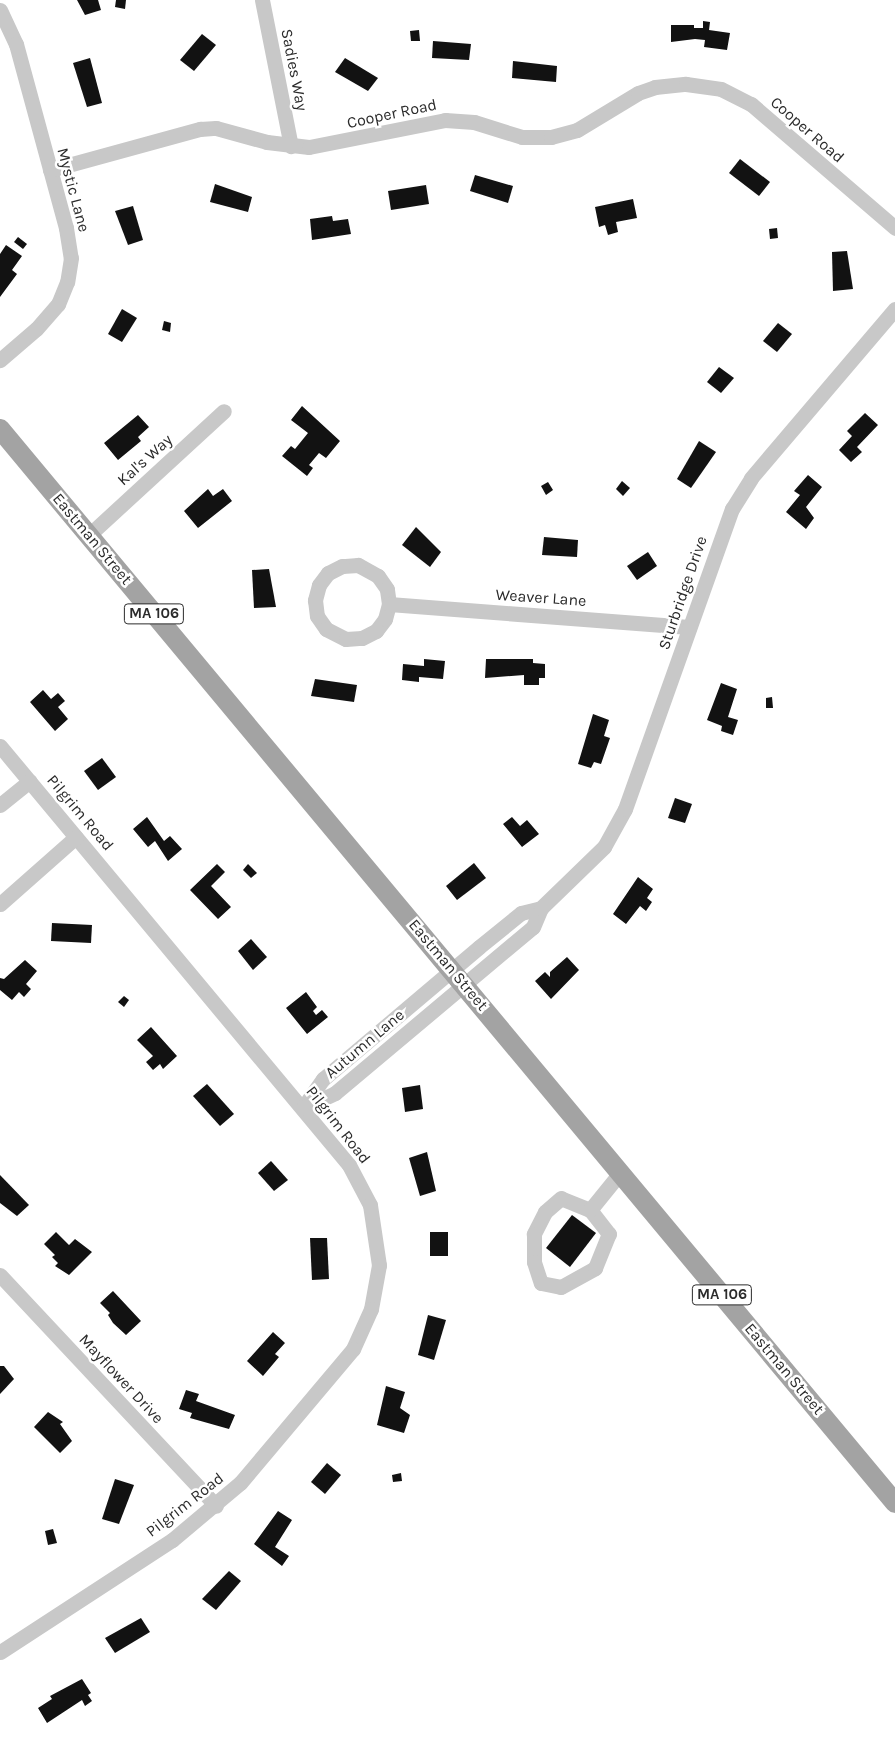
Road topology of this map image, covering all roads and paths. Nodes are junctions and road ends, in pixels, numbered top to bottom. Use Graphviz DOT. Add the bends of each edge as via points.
graph roads {
  1 [pos="262,0"];
  2 [pos="0,10"];
  3 [pos="291,146"];
  4 [pos="50,170"];
  5 [pos="895,228"];
  6 [pos="895,309"];
  7 [pos="0,360"];
  8 [pos="224,411"];
  9 [pos="0,429"];
  10 [pos="89,535"];
  11 [pos="389,604"];
  12 [pos="689,627"];
  13 [pos="0,746"];
  14 [pos="30,781"];
  15 [pos="0,805"];
  16 [pos="76,837"];
  17 [pos="0,904"];
  18 [pos="458,978"];
  19 [pos="303,1108"];
  20 [pos="620,1173"];
  21 [pos="590,1210"];
  22 [pos="0,1275"];
  23 [pos="895,1503"];
  24 [pos="216,1506"];
  25 [pos="0,1652"];
  1 -- 3 [label="street, Sadies Way"];
  2 -- 4 [label="street, Mystic Lane" via="16,44"];
  3 -- 4 [label="street, Cooper Road" via="223,130 200,128"];
  3 -- 5 [label="street, Cooper Road" via="323,146 452,120 474,122 522,137 551,138 576,130 638,93 655,87 702,86 721,89 751,104"];
  4 -- 7 [label="street, Mystic Lane" via="69,245 67,282 51,313"];
  6 -- 12 [label="street, Sturbridge Drive" via="740,494"];
  8 -- 10 [label="street, Kal's Way"];
  9 -- 10 [label="main road, Eastman Street / MA 106"];
  10 -- 18 [label="main road, Eastman Street / MA 106"];
  11 -- 11 [label="street" via="385,619 376,631 362,638 346,639 326,629 317,616 315,600 319,585 328,573 342,566 358,566 378,576 387,589"];
  11 -- 12 [label="street, Weaver Lane"];
  12 -- 18 [label="street, Sturbridge Drive" via="617,827 590,864 541,908 533,927"];
  13 -- 14 [label="street, Pilgrim Road"];
  14 -- 15 [label="street, Pilgrim Road"];
  14 -- 16 [label="street, Pilgrim Road"];
  16 -- 17 [label="street"];
  16 -- 19 [label="street, Pilgrim Road"];
  18 -- 19 [label="street, Autumn Lane" via="335,1093"];
  18 -- 20 [label="main road, Eastman Street / MA 106"];
  19 -- 24 [label="street, Pilgrim Road" via="341,1153 364,1191 378,1250 374,1295 366,1323 345,1360 240,1484"];
  20 -- 21 [label="street"];
  20 -- 23 [label="main road, Eastman Street / MA 106"];
  21 -- 21 [label="street" via="609,1234 595,1268 561,1287 541,1283 534,1262 534,1234 545,1212 560,1198"];
  22 -- 24 [label="street, Mayflower Drive"];
  24 -- 25 [label="street, Pilgrim Road" via="172,1540"];
}
